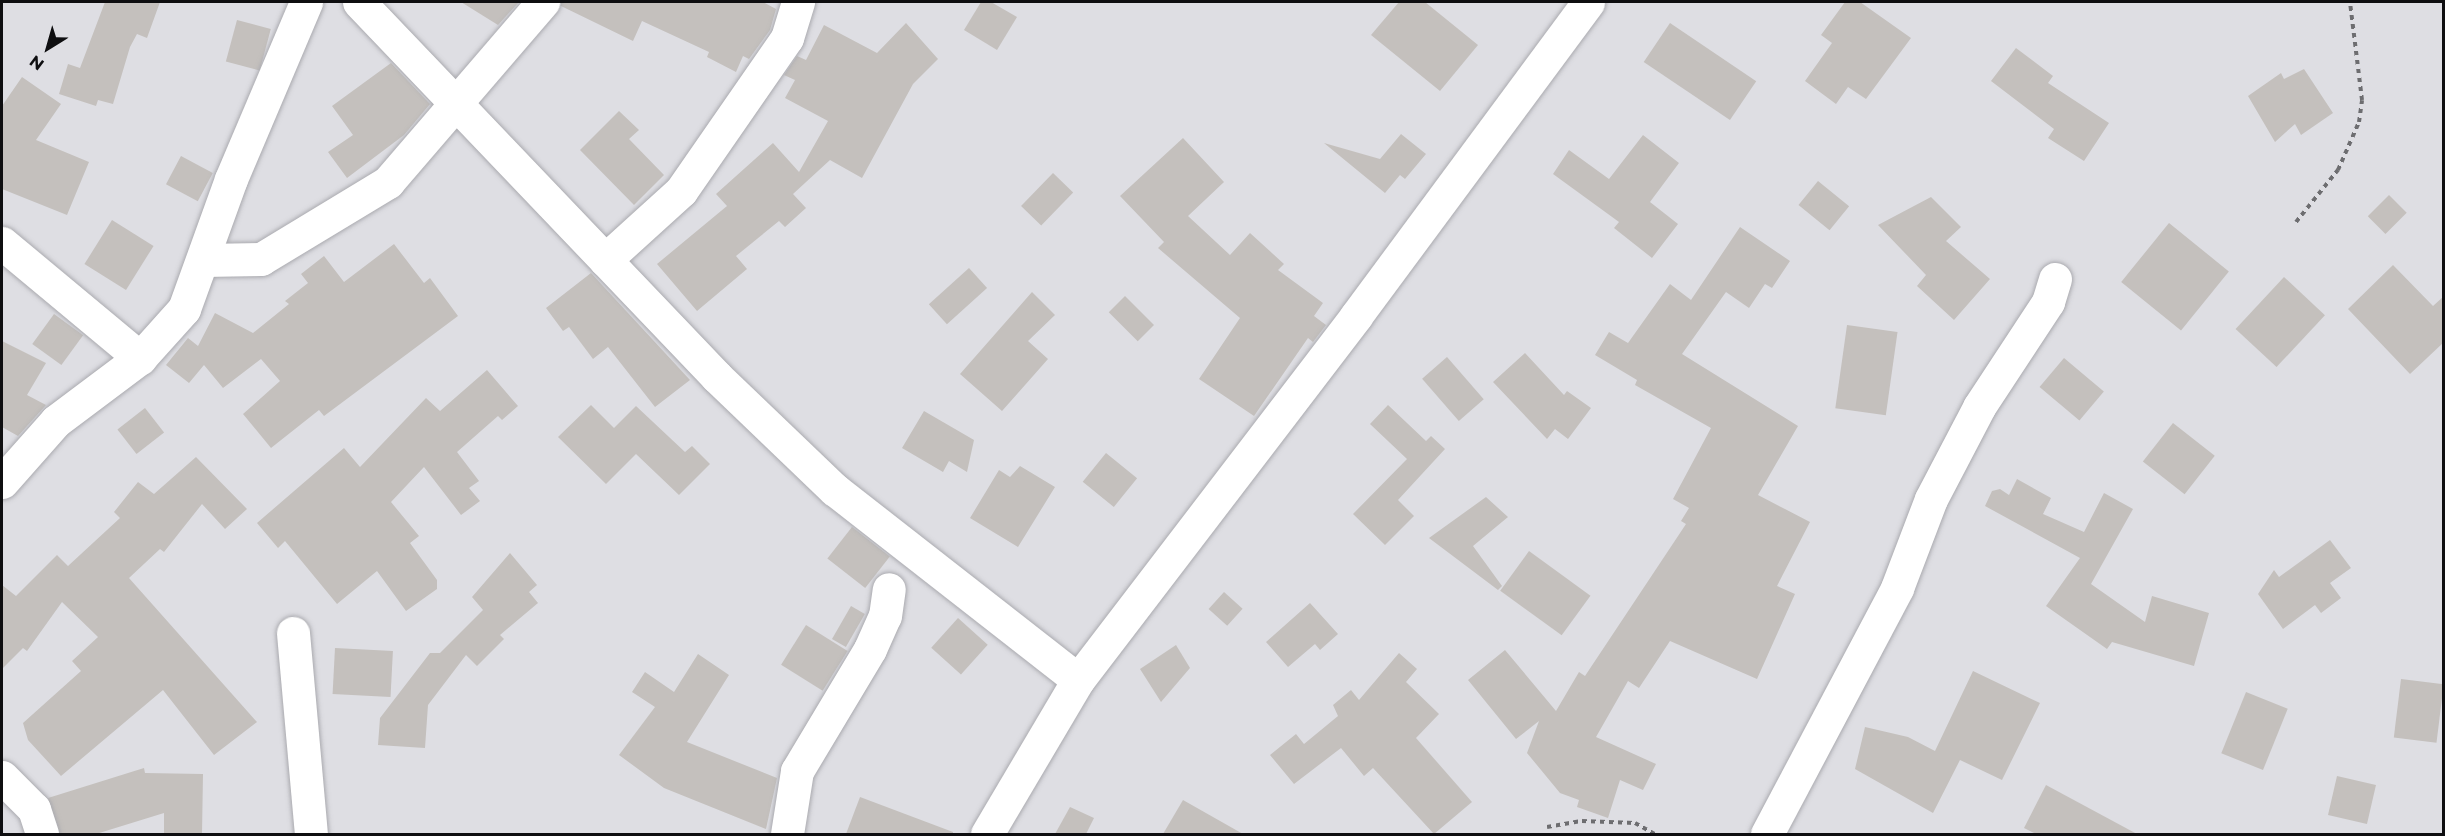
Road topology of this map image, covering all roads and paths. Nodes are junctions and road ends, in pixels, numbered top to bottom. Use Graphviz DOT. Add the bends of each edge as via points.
graph roads {
  1 [pos="306,2"];
  2 [pos="359,2"];
  3 [pos="543,2"];
  4 [pos="798,2"];
  5 [pos="1588,2"];
  6 [pos="2350,2"];
  7 [pos="456,108"];
  8 [pos="2296,222"];
  9 [pos="2,243"];
  10 [pos="203,260"];
  11 [pos="605,260"];
  12 [pos="2055,279"];
  13 [pos="140,358"];
  14 [pos="2,482"];
  15 [pos="889,589"];
  16 [pos="293,633"];
  17 [pos="1078,680"];
  18 [pos="2,777"];
  19 [pos="1547,826"];
  20 [pos="42,834"];
  21 [pos="311,834"];
  22 [pos="787,834"];
  23 [pos="987,834"];
  24 [pos="1654,834"];
  25 [pos="1767,834"];
  1 -- 10 [label="street" via="231,179"];
  2 -- 7 [label="street"];
  3 -- 7 [label="street"];
  4 -- 11 [label="street" via="787,38 681,191"];
  5 -- 17 [label="street" via="1356,316"];
  6 -- 8 [label="path" via="2361,100 2359,122 2338,170"];
  7 -- 10 [label="street" via="379,188 261,259"];
  7 -- 11 [label="street"];
  9 -- 13 [label="street"];
  10 -- 13 [label="street" via="184,309"];
  11 -- 17 [label="street" via="835,490"];
  12 -- 25 [label="street" via="2048,302 1980,407 1930,499 1896,588"];
  13 -- 14 [label="street" via="56,421"];
  15 -- 22 [label="street" via="885,616 870,649 797,771"];
  16 -- 21 [label="street"];
  17 -- 23 [label="street"];
  18 -- 20 [label="street" via="34,809"];
  19 -- 24 [label="path" via="1582,821 1635,823"];
}
